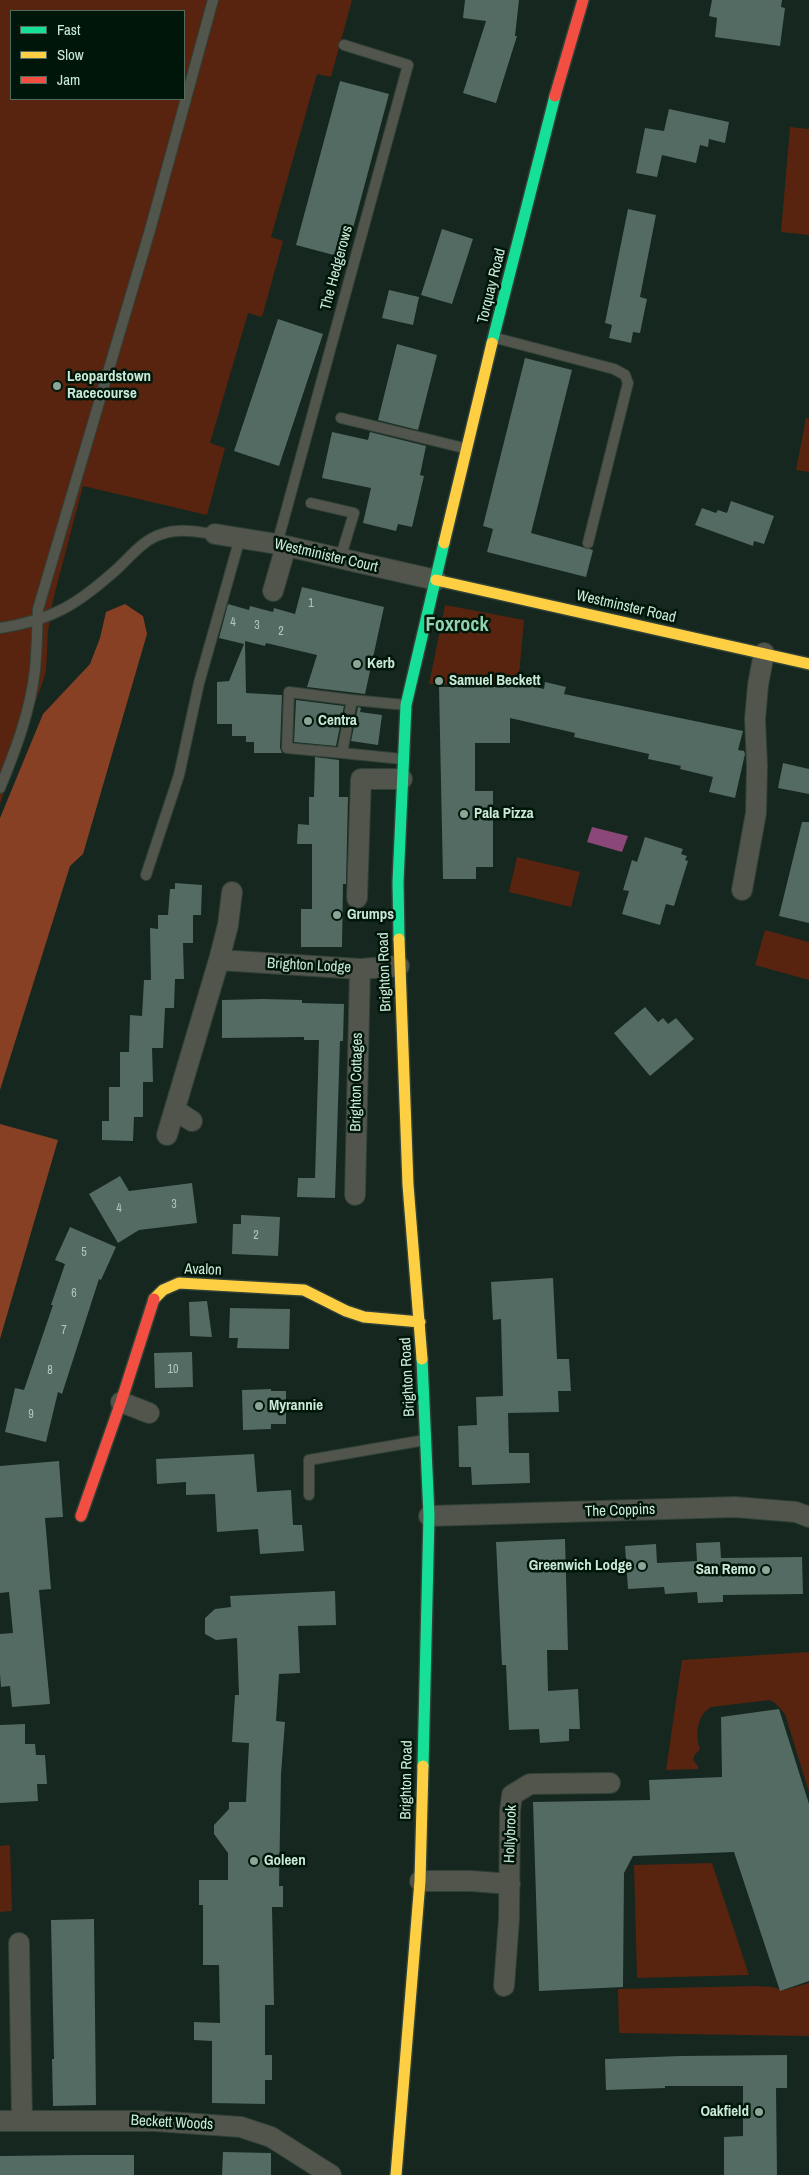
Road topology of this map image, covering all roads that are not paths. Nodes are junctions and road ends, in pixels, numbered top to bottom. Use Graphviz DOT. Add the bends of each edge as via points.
graph roads {
  1 [pos="213,0"];
  2 [pos="583,0"];
  3 [pos="344,45"];
  4 [pos="495,338"];
  5 [pos="341,418"];
  6 [pos="466,448"];
  7 [pos="311,503"];
  8 [pos="215,534"];
  9 [pos="240,538"];
  10 [pos="588,543"];
  11 [pos="281,545"];
  12 [pos="340,559"];
  13 [pos="436,580"];
  14 [pos="273,590"];
  15 [pos="38,620"];
  16 [pos="0,628"];
  17 [pos="764,653"];
  18 [pos="809,664"];
  19 [pos="352,700"];
  20 [pos="406,705"];
  21 [pos="342,753"];
  22 [pos="403,759"];
  23 [pos="402,780"];
  24 [pos="0,788"];
  25 [pos="146,875"];
  26 [pos="742,890"];
  27 [pos="232,892"];
  28 [pos="357,898"];
  29 [pos="219,960"];
  30 [pos="399,966"];
  31 [pos="360,969"];
  32 [pos="175,1110"];
  33 [pos="192,1121"];
  34 [pos="167,1135"];
  35 [pos="355,1195"];
  36 [pos="420,1322"];
  37 [pos="121,1402"];
  38 [pos="149,1413"];
  39 [pos="426,1440"];
  40 [pos="309,1495"];
  41 [pos="81,1516"];
  42 [pos="429,1516"];
  43 [pos="809,1517"];
  44 [pos="610,1782"];
  45 [pos="420,1881"];
  46 [pos="510,1884"];
  47 [pos="19,1943"];
  48 [pos="504,1986"];
  49 [pos="0,2121"];
  50 [pos="22,2121"];
  51 [pos="331,2175"];
  52 [pos="396,2175"];
  1 -- 15 [label="lane" via="150,230 38,609"];
  2 -- 4 [label="street, Torquay Road" via="547,125"];
  3 -- 11 [label="lane, The Hedgerows" via="408,65"];
  4 -- 6 [label="street, Torquay Road"];
  4 -- 10 [label="lane" via="614,369 626,375 628,384"];
  5 -- 6 [label="lane"];
  6 -- 13 [label="street, Torquay Road"];
  7 -- 12 [label="lane" via="354,513"];
  8 -- 9 [label="street, Westminister Court"];
  8 -- 15 [label="lane" via="190,530 160,534 146,541 75,603"];
  9 -- 11 [label="street, Westminister Court"];
  9 -- 25 [label="lane" via="199,683 179,775"];
  11 -- 12 [label="street, Westminister Court"];
  11 -- 14 [label="street"];
  12 -- 13 [label="street, Westminister Court"];
  13 -- 17 [label="street, Westminster Road"];
  13 -- 20 [label="street, Brighton Road"];
  15 -- 16 [label="lane"];
  15 -- 24 [label="lane" via="35,670 27,713 19,744"];
  17 -- 18 [label="street, Westminster Road"];
  17 -- 26 [label="street" via="755,719 756,813"];
  19 -- 20 [label="lane"];
  19 -- 21 [label="lane"];
  19 -- 21 [label="lane" via="289,692 287,748"];
  20 -- 22 [label="street, Brighton Road"];
  21 -- 22 [label="lane"];
  22 -- 23 [label="street, Brighton Road"];
  23 -- 28 [label="street" via="361,779"];
  23 -- 30 [label="street, Brighton Road"];
  27 -- 29 [label="street"];
  29 -- 31 [label="street, Brighton Lodge"];
  29 -- 32 [label="street"];
  30 -- 31 [label="street, Brighton Lodge"];
  30 -- 36 [label="street, Brighton Road" via="408,1185"];
  31 -- 35 [label="street, Brighton Cottages"];
  32 -- 33 [label="street"];
  32 -- 34 [label="street"];
  36 -- 37 [label="street, Avalon" via="368,1318 304,1290 179,1283 167,1286 151,1303"];
  36 -- 39 [label="street, Brighton Road"];
  37 -- 38 [label="street"];
  37 -- 41 [label="street, Avalon"];
  39 -- 40 [label="lane" via="309,1460"];
  39 -- 42 [label="street, Brighton Road"];
  42 -- 43 [label="street, The Coppins" via="735,1507 796,1512"];
  42 -- 45 [label="street, Brighton Road"];
  44 -- 46 [label="street, Hollybrook" via="530,1784 512,1795"];
  45 -- 46 [label="street, Hollybrook"];
  45 -- 52 [label="street, Brighton Road"];
  46 -- 48 [label="street, Hollybrook"];
  47 -- 50 [label="street"];
  49 -- 50 [label="street, Beckett Woods"];
  50 -- 51 [label="street, Beckett Woods" via="155,2120 240,2127 271,2137"];
}
